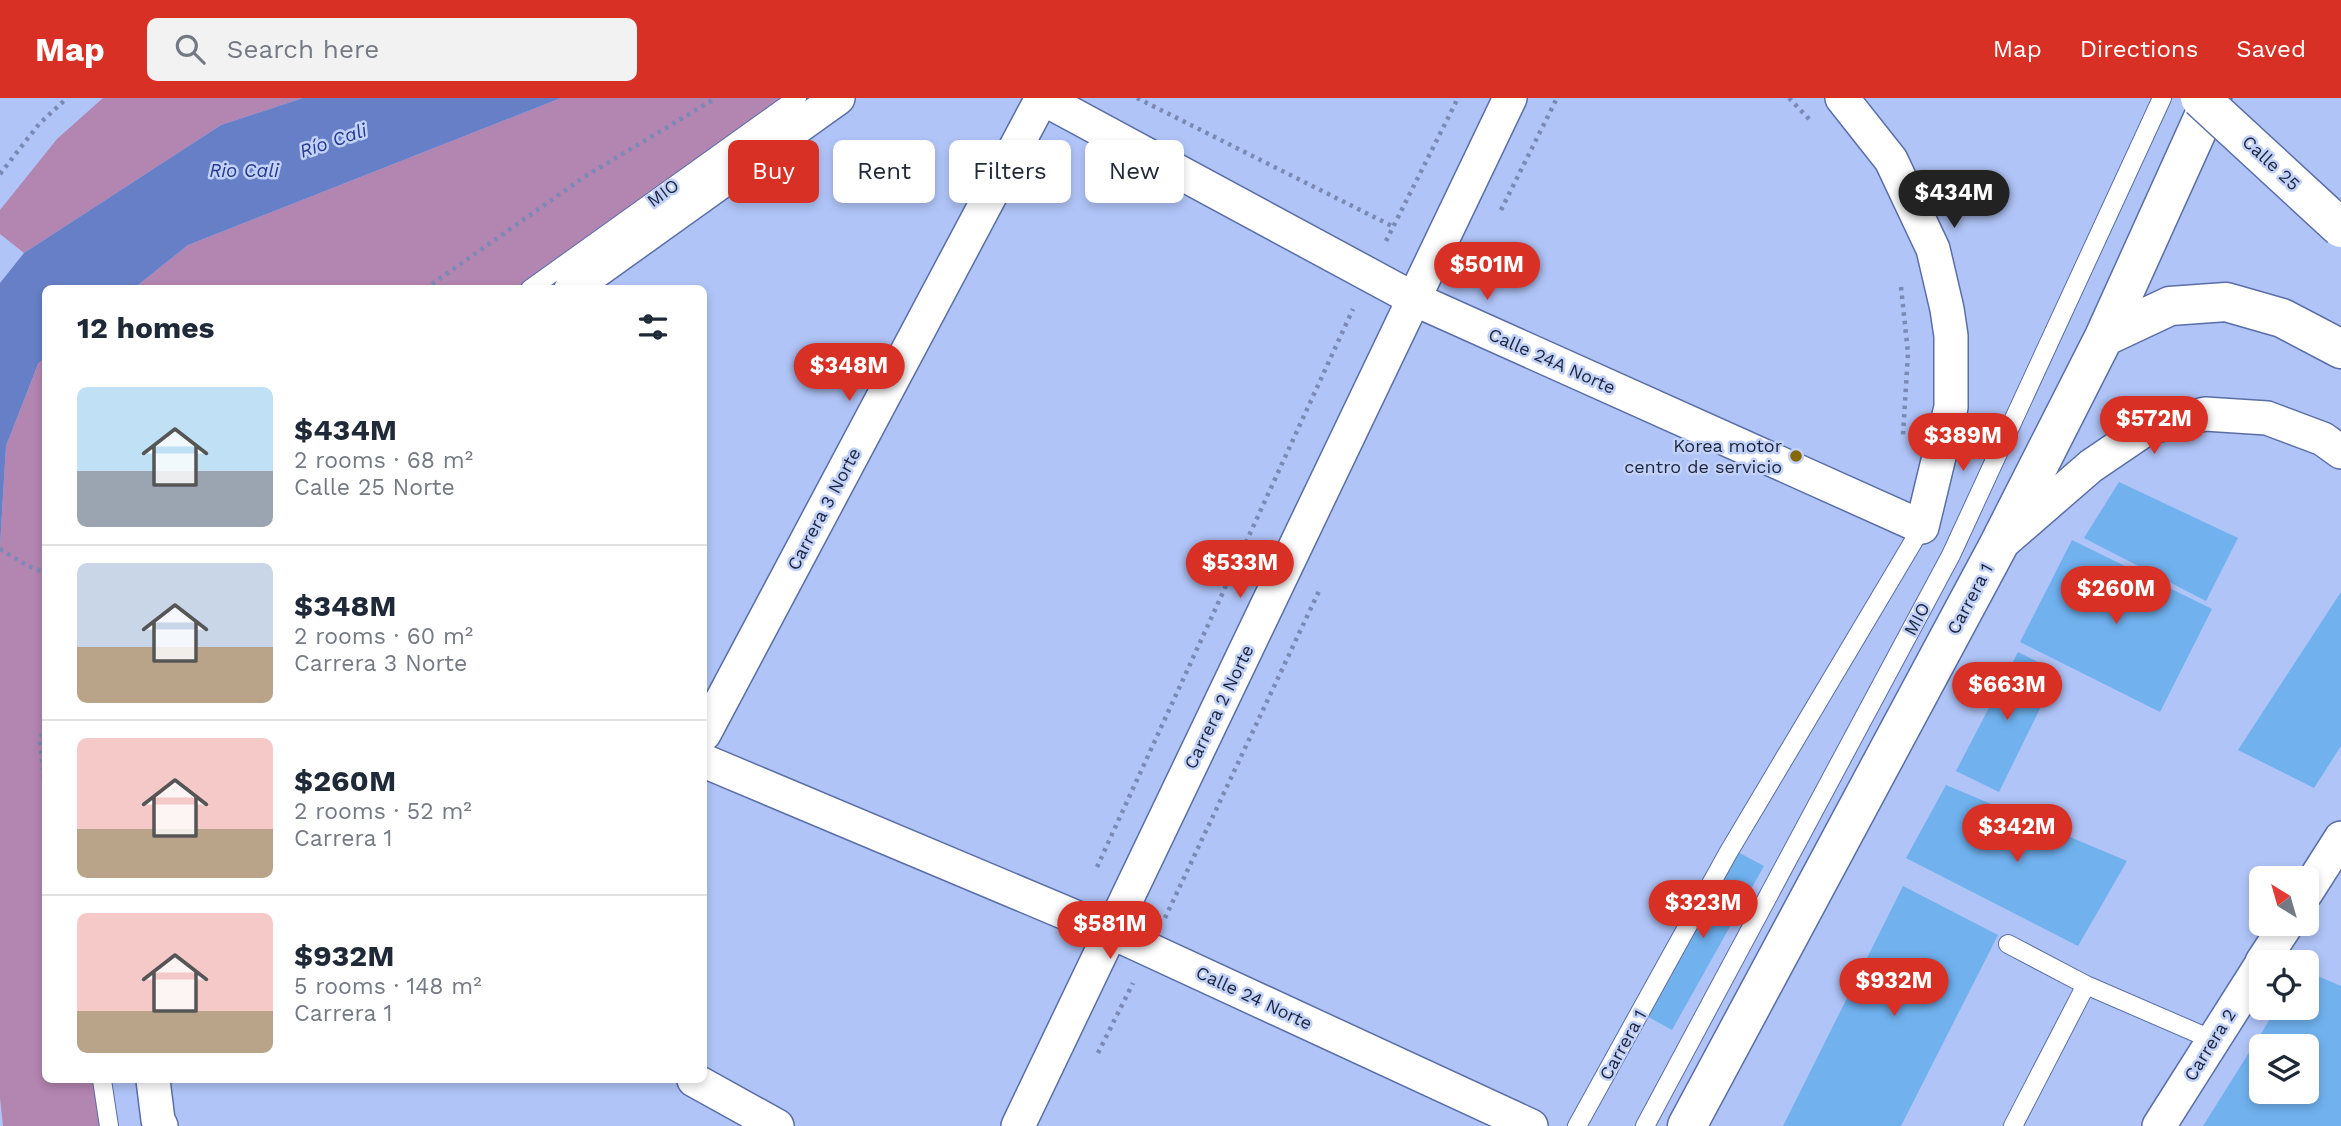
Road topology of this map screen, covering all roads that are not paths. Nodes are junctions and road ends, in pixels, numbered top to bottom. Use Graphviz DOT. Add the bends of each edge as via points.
graph roads {
  1 [pos="797,98"];
  2 [pos="838,98"];
  3 [pos="1042,98"];
  4 [pos="1510,98"];
  5 [pos="1842,98"];
  6 [pos="2162,98"];
  7 [pos="2200,98"];
  8 [pos="2212,98"];
  9 [pos="2341,228"];
  10 [pos="536,285"];
  11 [pos="577,285"];
  12 [pos="1414,299"];
  13 [pos="2104,337"];
  14 [pos="2341,349"];
  15 [pos="2341,452"];
  16 [pos="1922,527"];
  17 [pos="1997,548"];
  18 [pos="707,728"];
  19 [pos="707,762"];
  20 [pos="2341,838"];
  21 [pos="2319,873"];
  22 [pos="1111,932"];
  23 [pos="2008,944"];
  24 [pos="2249,984"];
  25 [pos="2086,985"];
  26 [pos="2213,1040"];
  27 [pos="102,1083"];
  28 [pos="153,1083"];
  29 [pos="699,1083"];
  30 [pos="159,1123"];
  31 [pos="108,1126"];
  32 [pos="777,1126"];
  33 [pos="1018,1126"];
  34 [pos="1531,1126"];
  35 [pos="1577,1126"];
  36 [pos="1645,1126"];
  37 [pos="1687,1126"];
  38 [pos="2012,1126"];
  39 [pos="2159,1126"];
  1 -- 10 [label="lane, MIO"];
  2 -- 11 [label="street"];
  3 -- 12 [label="street, Calle 24A Norte"];
  3 -- 18 [label="street, Carrera 3 Norte"];
  4 -- 12 [label="street, Carrera 2 Norte"];
  5 -- 16 [label="street, Carrera 1" via="1891,160 1933,249 1951,336 1951,407"];
  6 -- 36 [label="lane, MIO" via="1951,555"];
  7 -- 9 [label="main road, Calle 25, bridge"];
  8 -- 13 [label="main road, Carrera 1"];
  12 -- 16 [label="street, Calle 24A Norte"];
  12 -- 22 [label="street, Carrera 2 Norte"];
  13 -- 14 [label="main road" via="2170,306 2226,302 2282,318"];
  13 -- 17 [label="main road, Carrera 1"];
  15 -- 17 [label="street" via="2323,439 2267,418 2205,414 2147,428 2091,466"];
  16 -- 35 [label="lane, Carrera 1" via="1728,853"];
  17 -- 37 [label="main road, Carrera 1"];
  19 -- 22 [label="street, Calle 24 Norte"];
  20 -- 21 [label="street"];
  22 -- 33 [label="street, Carrera 2 Norte"];
  22 -- 34 [label="street, Calle 24 Norte"];
  23 -- 25 [label="lane"];
  24 -- 26 [label="street, Carrera 2"];
  25 -- 26 [label="lane"];
  25 -- 38 [label="lane"];
  26 -- 39 [label="street, Carrera 2"];
  27 -- 31 [label="lane"];
  28 -- 30 [label="street"];
  29 -- 32 [label="street"];
}
